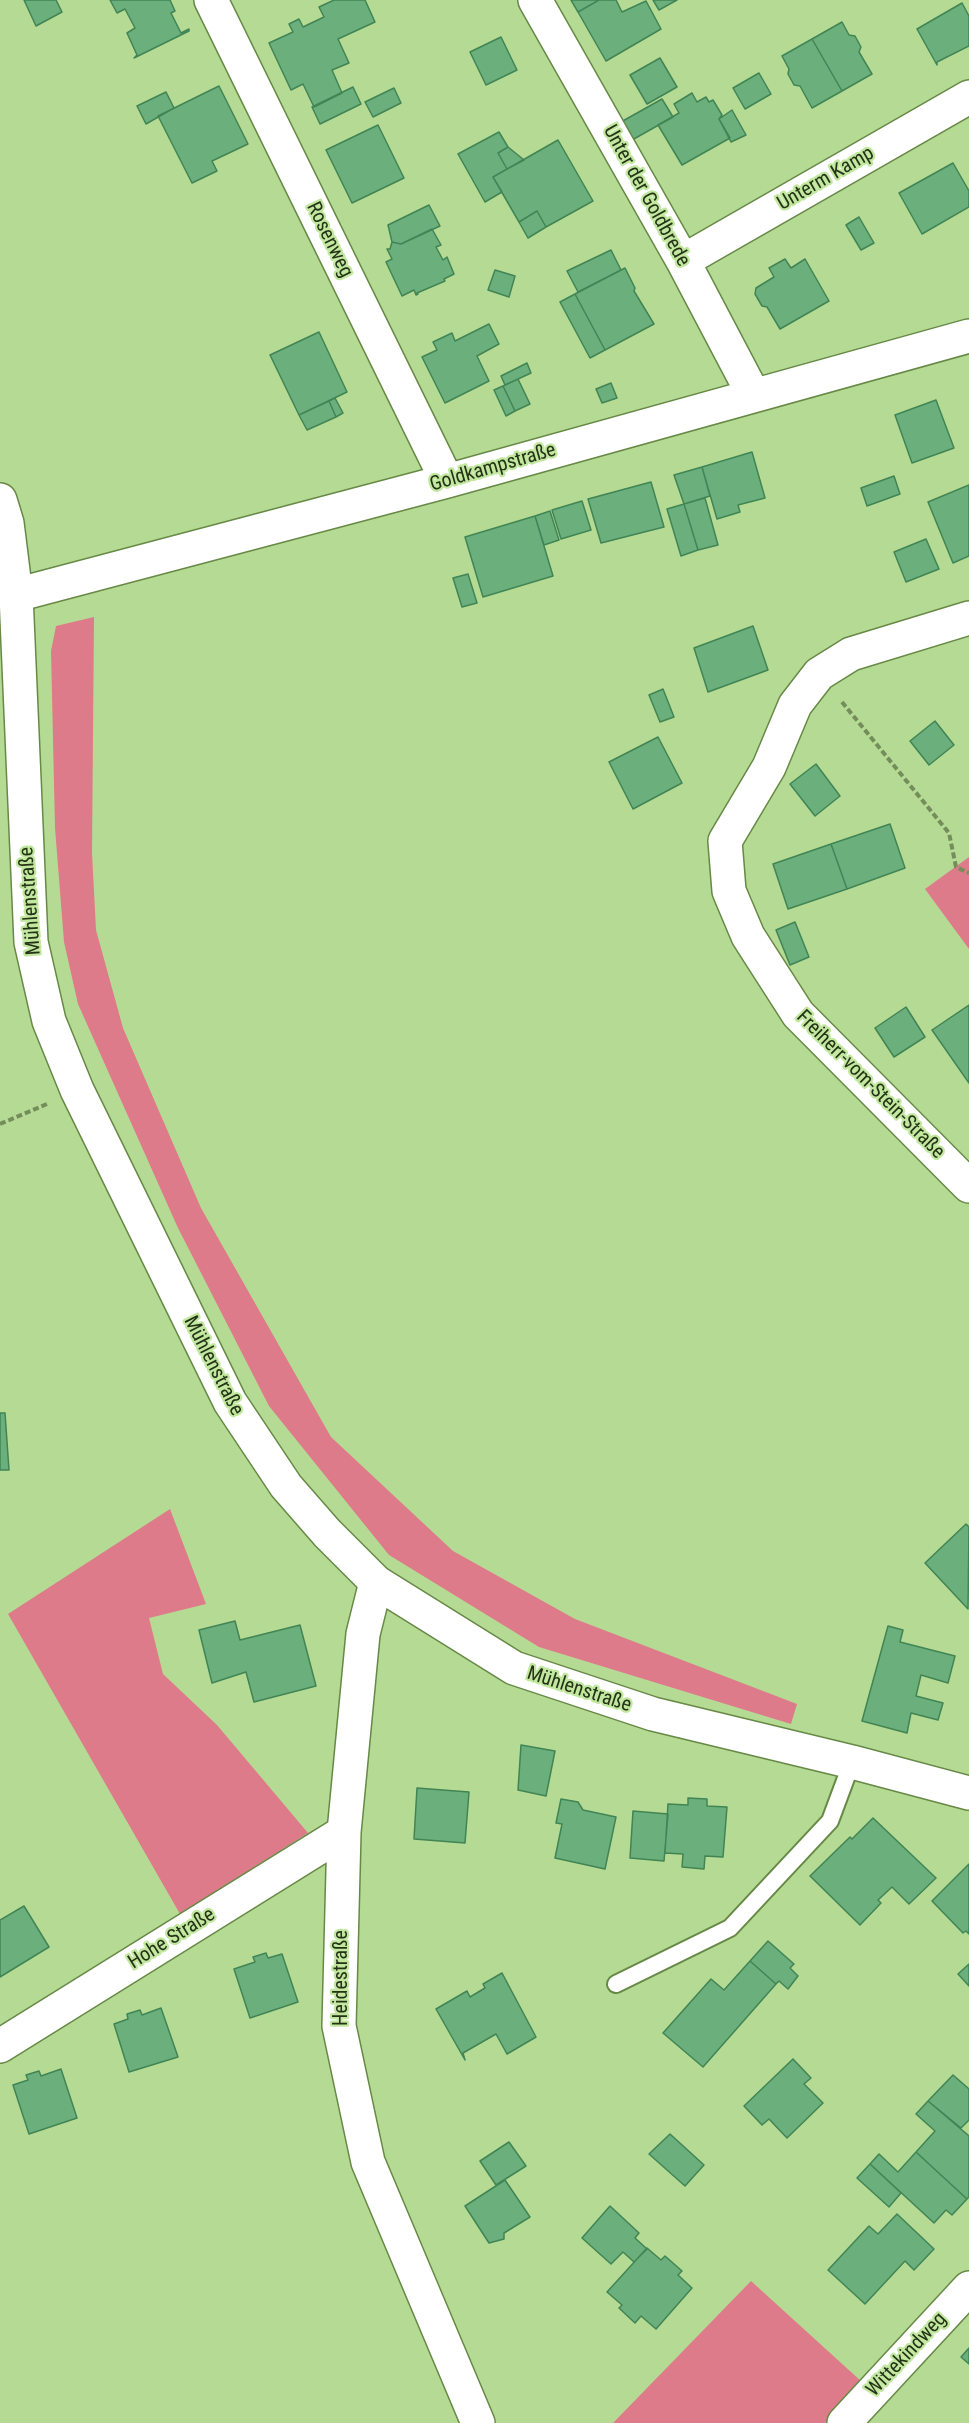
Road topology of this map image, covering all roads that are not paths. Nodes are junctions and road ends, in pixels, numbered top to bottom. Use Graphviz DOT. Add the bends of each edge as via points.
graph roads {
  1 [pos="211,0"];
  2 [pos="535,0"];
  3 [pos="969,97"];
  4 [pos="683,261"];
  5 [pos="969,336"];
  6 [pos="753,394"];
  7 [pos="447,481"];
  8 [pos="0,500"];
  9 [pos="16,595"];
  10 [pos="969,618"];
  11 [pos="9,668"];
  12 [pos="969,1186"];
  13 [pos="376,1582"];
  14 [pos="852,1762"];
  15 [pos="969,1793"];
  16 [pos="344,1832"];
  17 [pos="616,1984"];
  18 [pos="0,2046"];
  19 [pos="969,2288"];
  20 [pos="478,2423"];
  21 [pos="844,2423"];
  1 -- 7 [label="street, Rosenweg"];
  2 -- 4 [label="street, Unter der Goldbrede"];
  3 -- 4 [label="street, Unterm Kamp"];
  4 -- 6 [label="street, Unter der Goldbrede"];
  5 -- 6 [label="street, Goldkampstraße"];
  6 -- 7 [label="street, Goldkampstraße"];
  7 -- 9 [label="street, Goldkampstraße"];
  8 -- 9 [label="street, Mühlenstraße" via="7,523"];
  9 -- 11 [label="street, Mühlenstraße"];
  10 -- 12 [label="street, Freiherr-vom-Stein-Straße" via="851,654 819,674 795,705 769,767 725,841 729,891 748,936 798,1014"];
  11 -- 13 [label="street, Mühlenstraße" via="31,942 49,1021 77,1090 230,1402 286,1486"];
  13 -- 14 [label="street, Mühlenstraße" via="514,1668 653,1714"];
  13 -- 16 [label="street, Heidestraße" via="363,1634"];
  14 -- 15 [label="street, Mühlenstraße"];
  14 -- 17 [label="lane" via="830,1821 730,1928"];
  16 -- 18 [label="street, Hohe Straße"];
  16 -- 20 [label="street, Heidestraße" via="339,2026 368,2162"];
  19 -- 21 [label="street, Wittekindweg"];
}
